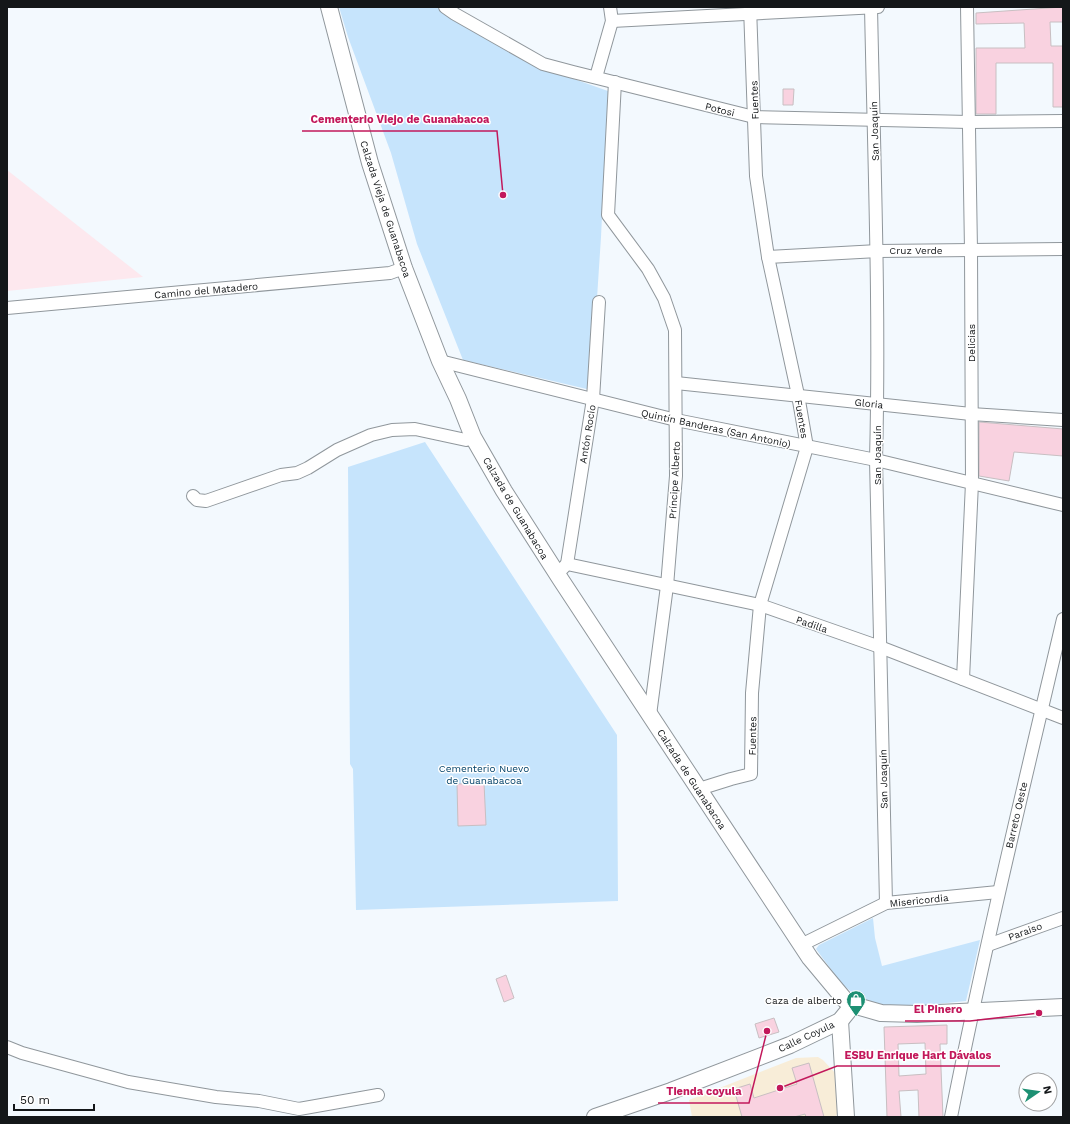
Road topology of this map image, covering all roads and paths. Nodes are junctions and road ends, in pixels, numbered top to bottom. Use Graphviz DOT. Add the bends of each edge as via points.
graph roads {
  1 [pos="329,7"];
  2 [pos="445,7"];
  3 [pos="610,7"];
  4 [pos="871,7"];
  5 [pos="878,7"];
  6 [pos="967,7"];
  7 [pos="750,10"];
  8 [pos="612,21"];
  9 [pos="596,77"];
  10 [pos="615,82"];
  11 [pos="754,117"];
  12 [pos="873,121"];
  13 [pos="1063,121"];
  14 [pos="969,122"];
  15 [pos="1063,249"];
  16 [pos="971,250"];
  17 [pos="878,251"];
  18 [pos="768,257"];
  19 [pos="404,268"];
  20 [pos="599,302"];
  21 [pos="7,308"];
  22 [pos="440,361"];
  23 [pos="676,384"];
  24 [pos="798,395"];
  25 [pos="593,399"];
  26 [pos="877,404"];
  27 [pos="972,414"];
  28 [pos="676,420"];
  29 [pos="1063,420"];
  30 [pos="474,437"];
  31 [pos="807,447"];
  32 [pos="876,460"];
  33 [pos="972,483"];
  34 [pos="193,496"];
  35 [pos="1063,505"];
  36 [pos="562,569"];
  37 [pos="667,586"];
  38 [pos="760,605"];
  39 [pos="1063,619"];
  40 [pos="880,647"];
  41 [pos="963,679"];
  42 [pos="1042,709"];
  43 [pos="650,715"];
  44 [pos="1063,718"];
  45 [pos="699,790"];
  46 [pos="998,892"];
  47 [pos="886,903"];
  48 [pos="1063,918"];
  49 [pos="801,945"];
  50 [pos="988,945"];
  51 [pos="853,1005"];
  52 [pos="1063,1007"];
  53 [pos="972,1012"];
  54 [pos="840,1021"];
  55 [pos="7,1047"];
  56 [pos="378,1095"];
  57 [pos="300,1113"];
  58 [pos="595,1117"];
  59 [pos="846,1117"];
  60 [pos="951,1117"];
  1 -- 19 [label="main road, Calzada Vieja de Guanabacoa" via="370,163"];
  2 -- 9 [label="street, Potosi" via="543,64"];
  3 -- 8 [label="street"];
  4 -- 5 [label="street"];
  4 -- 7 [label="street"];
  4 -- 12 [label="street, San Joaquín"];
  6 -- 14 [label="street, Delicias"];
  7 -- 8 [label="street"];
  7 -- 11 [label="street, Fuentes"];
  8 -- 9 [label="street"];
  9 -- 10 [label="street, Potosi"];
  10 -- 11 [label="street, Potosi"];
  10 -- 23 [label="street, Príncipe Alberto" via="608,215 648,269 664,298 675,330"];
  11 -- 12 [label="street, Potosi"];
  11 -- 18 [label="street, Fuentes" via="756,176"];
  12 -- 14 [label="street, Potosi"];
  12 -- 17 [label="street, San Joaquín"];
  13 -- 14 [label="street, Potosi"];
  14 -- 16 [label="street, Delicias"];
  15 -- 16 [label="street, Cruz Verde"];
  16 -- 17 [label="street, Cruz Verde"];
  16 -- 27 [label="street, Delicias"];
  17 -- 18 [label="street, Cruz Verde"];
  17 -- 26 [label="street, San Joaquín"];
  18 -- 24 [label="street, Fuentes"];
  19 -- 21 [label="street, Camino del Matadero" via="345,277"];
  19 -- 22 [label="main road, Calzada Vieja de Guanabacoa"];
  20 -- 25 [label="street, Antón Rocío"];
  22 -- 25 [label="street, Quintín Banderas (San Antonio)"];
  22 -- 30 [label="main road, Calzada de Guanabacoa"];
  23 -- 24 [label="street, Gloria"];
  23 -- 28 [label="street, Príncipe Alberto"];
  24 -- 26 [label="street, Gloria"];
  24 -- 31 [label="street, Fuentes"];
  25 -- 28 [label="street, Quintín Banderas (San Antonio)"];
  25 -- 36 [label="street, Antón Rocío"];
  26 -- 27 [label="street, Gloria"];
  26 -- 32 [label="street, San Joaquín"];
  27 -- 29 [label="street, Gloria"];
  27 -- 33 [label="street, Delicias"];
  28 -- 31 [label="street, Quintín Banderas (San Antonio)"];
  28 -- 37 [label="street, Príncipe Alberto" via="676,476"];
  30 -- 34 [label="street" via="466,440 414,429 392,430 337,450 297,473 281,475 206,501 197,500"];
  30 -- 36 [label="main road, Calzada de Guanabacoa" via="504,491"];
  31 -- 32 [label="street, Quintín Banderas (San Antonio)"];
  31 -- 38 [label="street, Fuentes"];
  32 -- 33 [label="street, Quintín Banderas (San Antonio)"];
  32 -- 40 [label="street, San Joaquín"];
  33 -- 35 [label="street, Quintín Banderas (San Antonio)"];
  33 -- 41 [label="street, Delicias"];
  36 -- 37 [label="street, Padilla"];
  36 -- 43 [label="main road, Calzada de Guanabacoa"];
  37 -- 38 [label="street, Padilla"];
  37 -- 43 [label="street, Príncipe Alberto"];
  38 -- 40 [label="street, Padilla"];
  38 -- 45 [label="street, Fuentes" via="752,693 751,774"];
  39 -- 42 [label="street, Barreto Oeste"];
  40 -- 41 [label="street, Padilla"];
  40 -- 47 [label="street, San Joaquín"];
  41 -- 42 [label="street, Padilla"];
  42 -- 44 [label="street, Padilla"];
  42 -- 46 [label="street, Barreto Oeste"];
  43 -- 45 [label="main road, Calzada de Guanabacoa"];
  45 -- 49 [label="main road, Calzada de Guanabacoa"];
  46 -- 47 [label="street, Misericordia"];
  46 -- 50 [label="street, Barreto Oeste"];
  47 -- 49 [label="street, Misericordia"];
  48 -- 50 [label="street, Paraiso"];
  49 -- 51 [label="main road, Calzada de Guanabacoa" via="845,1000"];
  50 -- 53 [label="street, Barreto Oeste"];
  51 -- 53 [label="main road, Calzada de Guanabacoa" via="881,1014"];
  51 -- 54 [label="main road, Calle Coyula"];
  52 -- 53 [label="main road, Calzada de Guanabacoa"];
  53 -- 60 [label="street, Barreto Oeste"];
  54 -- 58 [label="main road, Calle Coyula" via="790,1045"];
  54 -- 59 [label="main road"];
  55 -- 57 [label="street" via="128,1082 216,1097 259,1101"];
  56 -- 57 [label="street"];
}
